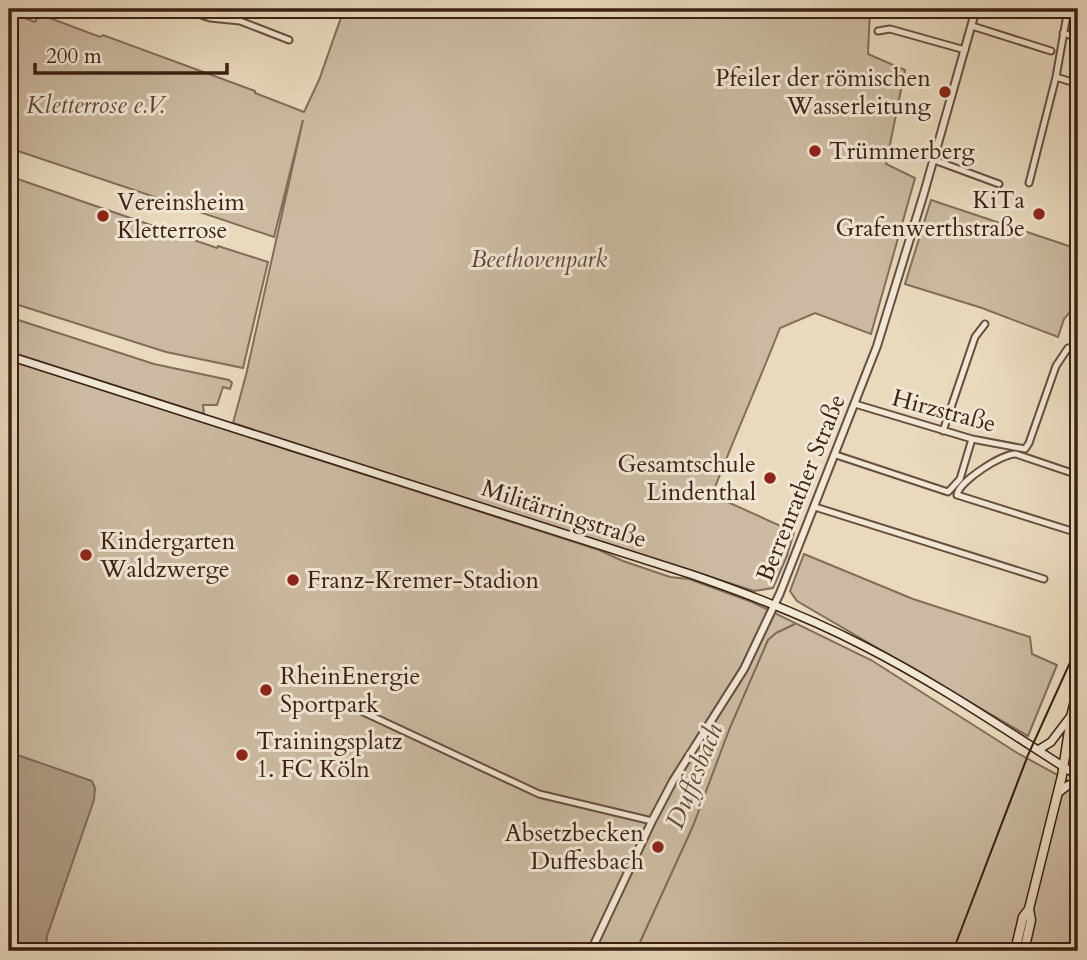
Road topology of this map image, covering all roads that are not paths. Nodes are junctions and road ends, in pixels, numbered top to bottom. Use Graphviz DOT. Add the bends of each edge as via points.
graph roads {
  1 [pos="183,9"];
  2 [pos="230,9"];
  3 [pos="976,9"];
  4 [pos="1068,9"];
  5 [pos="228,19"];
  6 [pos="972,26"];
  7 [pos="878,31"];
  8 [pos="1063,33"];
  9 [pos="1078,38"];
  10 [pos="289,40"];
  11 [pos="965,50"];
  12 [pos="1051,51"];
  13 [pos="1056,77"];
  14 [pos="1078,84"];
  15 [pos="934,160"];
  16 [pos="1029,183"];
  17 [pos="999,184"];
  18 [pos="985,324"];
  19 [pos="1068,348"];
  20 [pos="9,356"];
  21 [pos="855,404"];
  22 [pos="943,431"];
  23 [pos="971,439"];
  24 [pos="835,455"];
  25 [pos="1078,475"];
  26 [pos="815,507"];
  27 [pos="1078,533"];
  28 [pos="1044,579"];
  29 [pos="774,605"];
  30 [pos="1078,688"];
  31 [pos="361,711"];
  32 [pos="1071,717"];
  33 [pos="1068,732"];
  34 [pos="1038,750"];
  35 [pos="1078,766"];
  36 [pos="1064,767"];
  37 [pos="1078,776"];
  38 [pos="1078,781"];
  39 [pos="1058,793"];
  40 [pos="652,821"];
  41 [pos="1029,909"];
  42 [pos="592,951"];
  43 [pos="1015,951"];
  44 [pos="1024,951"];
  1 -- 5 [label="street"];
  2 -- 5 [label="street"];
  3 -- 6 [label="street, Berrenrather Straße"];
  4 -- 8 [label="street"];
  5 -- 10 [label="street"];
  6 -- 11 [label="street, Berrenrather Straße"];
  6 -- 12 [label="street"];
  7 -- 11 [label="street" via="890,29"];
  8 -- 9 [label="street"];
  8 -- 13 [label="street"];
  11 -- 15 [label="street, Berrenrather Straße"];
  13 -- 14 [label="street"];
  13 -- 16 [label="street"];
  15 -- 17 [label="street"];
  15 -- 21 [label="street, Berrenrather Straße"];
  18 -- 22 [label="street" via="975,337"];
  19 -- 23 [label="street, Hirzstraße" via="1056,366 1025,449"];
  20 -- 29 [label="main road, Militärringstraße"];
  21 -- 22 [label="street, Hirzstraße"];
  21 -- 24 [label="street, Berrenrather Straße"];
  22 -- 23 [label="street, Hirzstraße"];
  23 -- 24 [label="street" via="960,479 948,492"];
  24 -- 26 [label="street, Berrenrather Straße"];
  25 -- 27 [label="street, Hirzstraße" via="1016,454 1004,456 964,482 957,495"];
  26 -- 28 [label="street"];
  26 -- 29 [label="street, Berrenrather Straße"];
  29 -- 34 [label="main road, Militärringstraße" via="897,664"];
  29 -- 40 [label="street, Berrenrather Straße" via="744,669"];
  30 -- 32 [label="main road"];
  31 -- 40 [label="street" via="539,793"];
  32 -- 33 [label="main road"];
  32 -- 34 [label="main road" via="1051,742"];
  33 -- 35 [label="main road"];
  33 -- 36 [label="main road"];
  34 -- 36 [label="main road, Militärringstraße"];
  36 -- 37 [label="main road, Militärringstraße"];
  36 -- 39 [label="main road"];
  38 -- 39 [label="main road"];
  39 -- 41 [label="main road"];
  40 -- 42 [label="street, Berrenrather Straße"];
  41 -- 43 [label="main road"];
  41 -- 44 [label="main road"];
}
